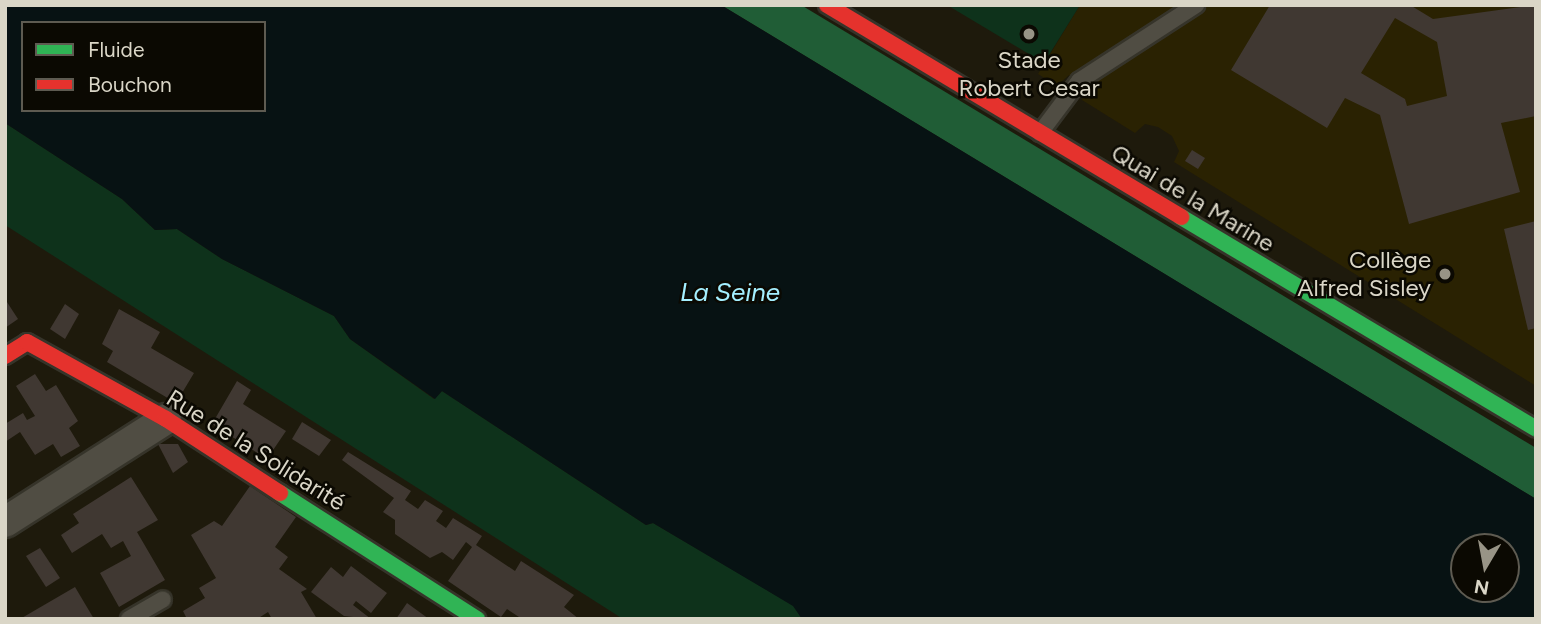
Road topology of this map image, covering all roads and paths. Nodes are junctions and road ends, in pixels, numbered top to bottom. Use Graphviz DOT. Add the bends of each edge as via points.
graph roads {
  1 [pos="827,5"];
  2 [pos="1196,5"];
  3 [pos="1040,133"];
  4 [pos="5,356"];
  5 [pos="166,419"];
  6 [pos="1536,429"];
  7 [pos="5,522"];
  8 [pos="163,599"];
  9 [pos="129,619"];
  10 [pos="477,619"];
  1 -- 3 [label="street, Quai de la Marine"];
  2 -- 3 [label="lane" via="1085,76"];
  3 -- 6 [label="street, Quai de la Marine"];
  4 -- 5 [label="street, Rue de la Solidarité" via="27,342"];
  5 -- 7 [label="street"];
  5 -- 10 [label="street, Rue de la Solidarité"];
  8 -- 9 [label="lane"];
}
